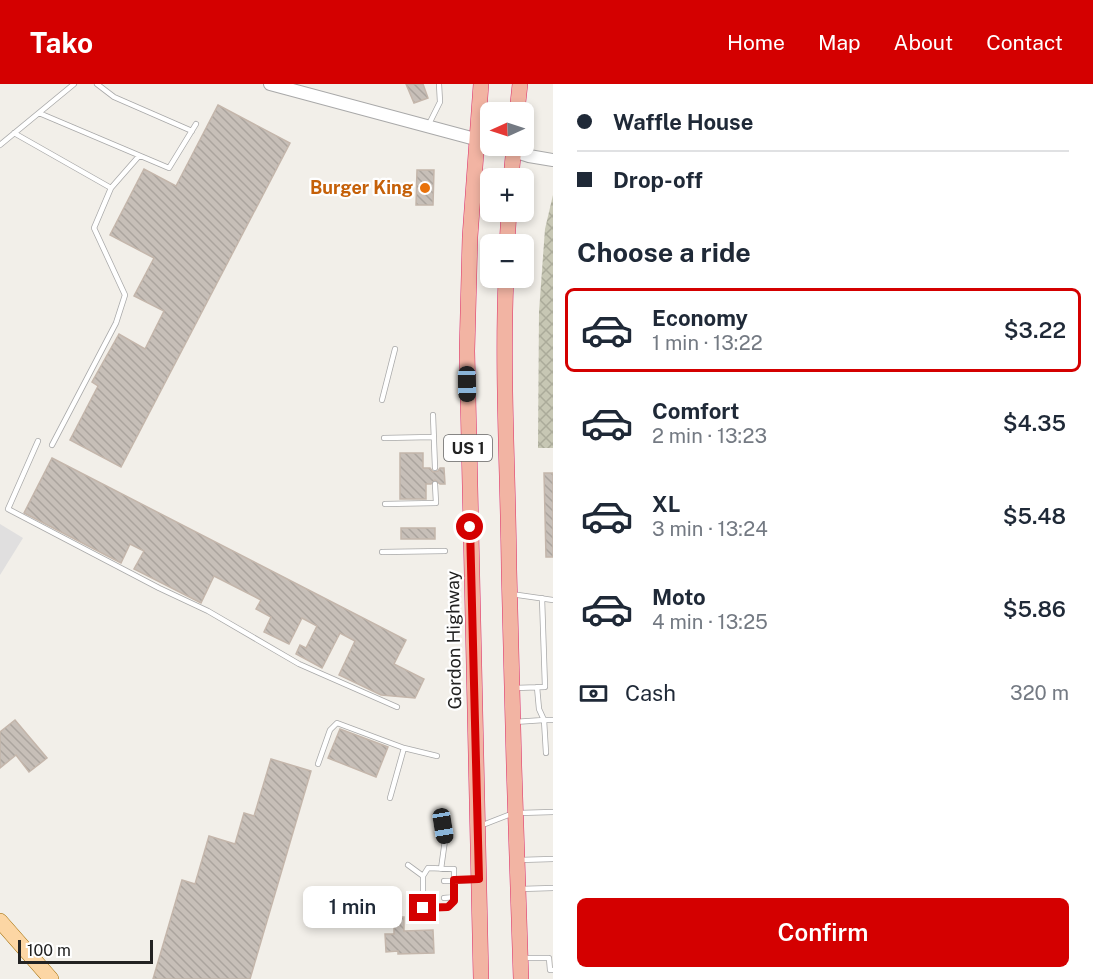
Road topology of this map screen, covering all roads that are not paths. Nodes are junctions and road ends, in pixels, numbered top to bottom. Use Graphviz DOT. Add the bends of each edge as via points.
graph roads {
  1 [pos="74,84"];
  2 [pos="97,84"];
  3 [pos="270,84"];
  4 [pos="439,84"];
  5 [pos="481,84"];
  6 [pos="520,84"];
  7 [pos="482,102"];
  8 [pos="518,102"];
  9 [pos="39,113"];
  10 [pos="196,124"];
  11 [pos="428,126"];
  12 [pos="192,131"];
  13 [pos="14,133"];
  14 [pos="480,140"];
  15 [pos="0,145"];
  16 [pos="534,154"];
  17 [pos="139,156"];
  18 [pos="481,156"];
  19 [pos="553,160"];
  20 [pos="111,188"];
  21 [pos="506,288"];
  22 [pos="395,349"];
  23 [pos="382,400"];
  24 [pos="432,415"];
  25 [pos="433,437"];
  26 [pos="384,438"];
  27 [pos="39,441"];
  28 [pos="52,445"];
  29 [pos="435,468"];
  30 [pos="435,484"];
  31 [pos="385,504"];
  32 [pos="445,551"];
  33 [pos="382,552"];
  34 [pos="509,593"];
  35 [pos="542,598"];
  36 [pos="553,600"];
  37 [pos="537,687"];
  38 [pos="512,688"];
  39 [pos="397,707"];
  40 [pos="544,720"];
  41 [pos="553,720"];
  42 [pos="513,722"];
  43 [pos="404,748"];
  44 [pos="546,753"];
  45 [pos="437,756"];
  46 [pos="318,764"];
  47 [pos="390,798"];
  48 [pos="553,812"];
  49 [pos="514,813"];
  50 [pos="443,826"];
  51 [pos="477,827"];
  52 [pos="553,859"];
  53 [pos="516,860"];
  54 [pos="408,865"];
  55 [pos="441,869"];
  56 [pos="423,879"];
  57 [pos="479,879"];
  58 [pos="454,880"];
  59 [pos="432,881"];
  60 [pos="444,881"];
  61 [pos="553,888"];
  62 [pos="518,889"];
  63 [pos="454,897"];
  64 [pos="423,898"];
  65 [pos="433,898"];
  66 [pos="444,898"];
  67 [pos="0,921"];
  68 [pos="520,958"];
  69 [pos="551,970"];
  70 [pos="51,979"];
  71 [pos="481,979"];
  72 [pos="521,979"];
  73 [pos="550,979"];
  1 -- 9 [label="lane"];
  2 -- 12 [label="lane" via="114,97"];
  3 -- 11 [label="street"];
  4 -- 11 [label="lane" via="440,102"];
  5 -- 7 [label="highway, Gordon Highway / US 1"];
  6 -- 8 [label="highway"];
  9 -- 13 [label="lane"];
  9 -- 17 [label="lane"];
  10 -- 12 [label="lane"];
  11 -- 14 [label="street"];
  12 -- 17 [label="lane" via="170,168"];
  13 -- 15 [label="lane"];
  13 -- 20 [label="lane"];
  16 -- 19 [label="street"];
  17 -- 20 [label="lane"];
  18 -- 51 [label="highway, Gordon Highway / US 1" via="470,237 467,351"];
  20 -- 28 [label="lane" via="94,228 125,296 116,323"];
  21 -- 34 [label="highway, US 1"];
  22 -- 23 [label="lane"];
  24 -- 25 [label="lane"];
  25 -- 26 [label="lane"];
  25 -- 29 [label="lane"];
  27 -- 39 [label="lane" via="8,509 208,611 299,664"];
  30 -- 31 [label="lane" via="436,503"];
  32 -- 33 [label="lane"];
  34 -- 35 [label="lane"];
  34 -- 38 [label="highway, US 1"];
  35 -- 36 [label="lane"];
  35 -- 37 [label="lane" via="545,687"];
  37 -- 38 [label="lane"];
  37 -- 40 [label="lane"];
  38 -- 42 [label="highway, US 1"];
  40 -- 41 [label="lane"];
  40 -- 42 [label="lane"];
  40 -- 44 [label="lane"];
  42 -- 49 [label="highway, US 1"];
  43 -- 45 [label="lane"];
  43 -- 46 [label="lane" via="338,723 330,730"];
  43 -- 47 [label="lane"];
  48 -- 49 [label="lane"];
  49 -- 51 [label="lane"];
  49 -- 53 [label="highway, US 1"];
  50 -- 55 [label="lane"];
  51 -- 57 [label="highway, Gordon Highway / US 1"];
  52 -- 53 [label="lane"];
  53 -- 62 [label="highway, US 1"];
  54 -- 56 [label="lane"];
  55 -- 56 [label="lane" via="428,868"];
  55 -- 58 [label="lane" via="454,869"];
  56 -- 59 [label="lane"];
  56 -- 64 [label="lane"];
  57 -- 58 [label="lane"];
  57 -- 71 [label="highway, Gordon Highway / US 1"];
  58 -- 60 [label="lane"];
  58 -- 63 [label="lane"];
  61 -- 62 [label="lane"];
  62 -- 68 [label="highway, US 1"];
  63 -- 64 [label="lane" via="448,907 423,908"];
  63 -- 66 [label="lane"];
  64 -- 65 [label="lane"];
  67 -- 70 [label="main road"];
  68 -- 69 [label="lane" via="549,958"];
  68 -- 72 [label="highway, US 1"];
  69 -- 73 [label="lane"];
}
